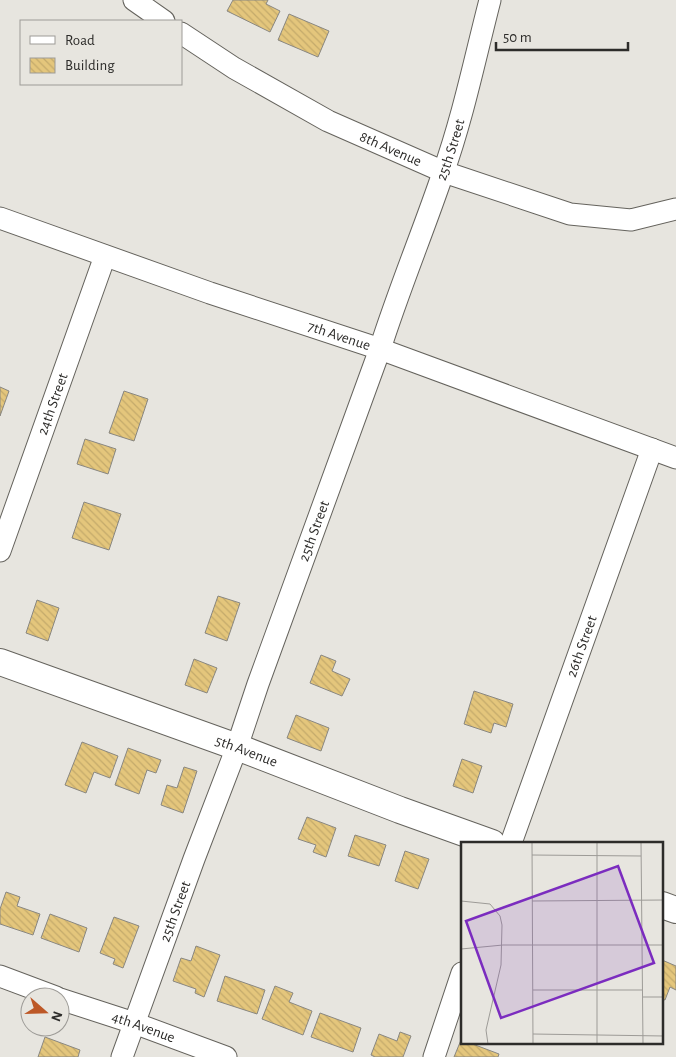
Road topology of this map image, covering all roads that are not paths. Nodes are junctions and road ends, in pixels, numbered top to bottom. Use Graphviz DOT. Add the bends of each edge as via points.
graph roads {
  1 [pos="134,0"];
  2 [pos="490,0"];
  3 [pos="163,20"];
  4 [pos="182,34"];
  5 [pos="444,172"];
  6 [pos="676,209"];
  7 [pos="0,218"];
  8 [pos="105,256"];
  9 [pos="380,349"];
  10 [pos="652,449"];
  11 [pos="676,458"];
  12 [pos="0,551"];
  13 [pos="0,662"];
  14 [pos="237,747"];
  15 [pos="489,842"];
  16 [pos="511,842"];
  17 [pos="664,906"];
  18 [pos="676,910"];
  19 [pos="461,975"];
  20 [pos="0,976"];
  21 [pos="29,987"];
  22 [pos="70,1001"];
  23 [pos="134,1023"];
  24 [pos="122,1057"];
  25 [pos="226,1057"];
  26 [pos="434,1057"];
  1 -- 3 [label="street"];
  2 -- 5 [label="street, 25th Street"];
  4 -- 5 [label="street, 8th Avenue" via="234,68 328,121"];
  5 -- 6 [label="street, 8th Avenue" via="570,214 631,220"];
  5 -- 9 [label="street, 25th Street"];
  7 -- 8 [label="street, 7th Avenue"];
  8 -- 9 [label="street, 7th Avenue"];
  8 -- 12 [label="street, 24th Street"];
  9 -- 10 [label="street, 7th Avenue"];
  9 -- 14 [label="street, 25th Street"];
  10 -- 11 [label="street, 7th Avenue"];
  10 -- 16 [label="street, 26th Street"];
  13 -- 14 [label="street, 5th Avenue"];
  14 -- 15 [label="street, 5th Avenue"];
  14 -- 23 [label="street, 25th Street"];
  17 -- 18 [label="street"];
  19 -- 26 [label="street"];
  20 -- 21 [label="street"];
  22 -- 23 [label="street, 4th Avenue"];
  23 -- 24 [label="street, 25th Street"];
  23 -- 25 [label="street, 4th Avenue"];
}
